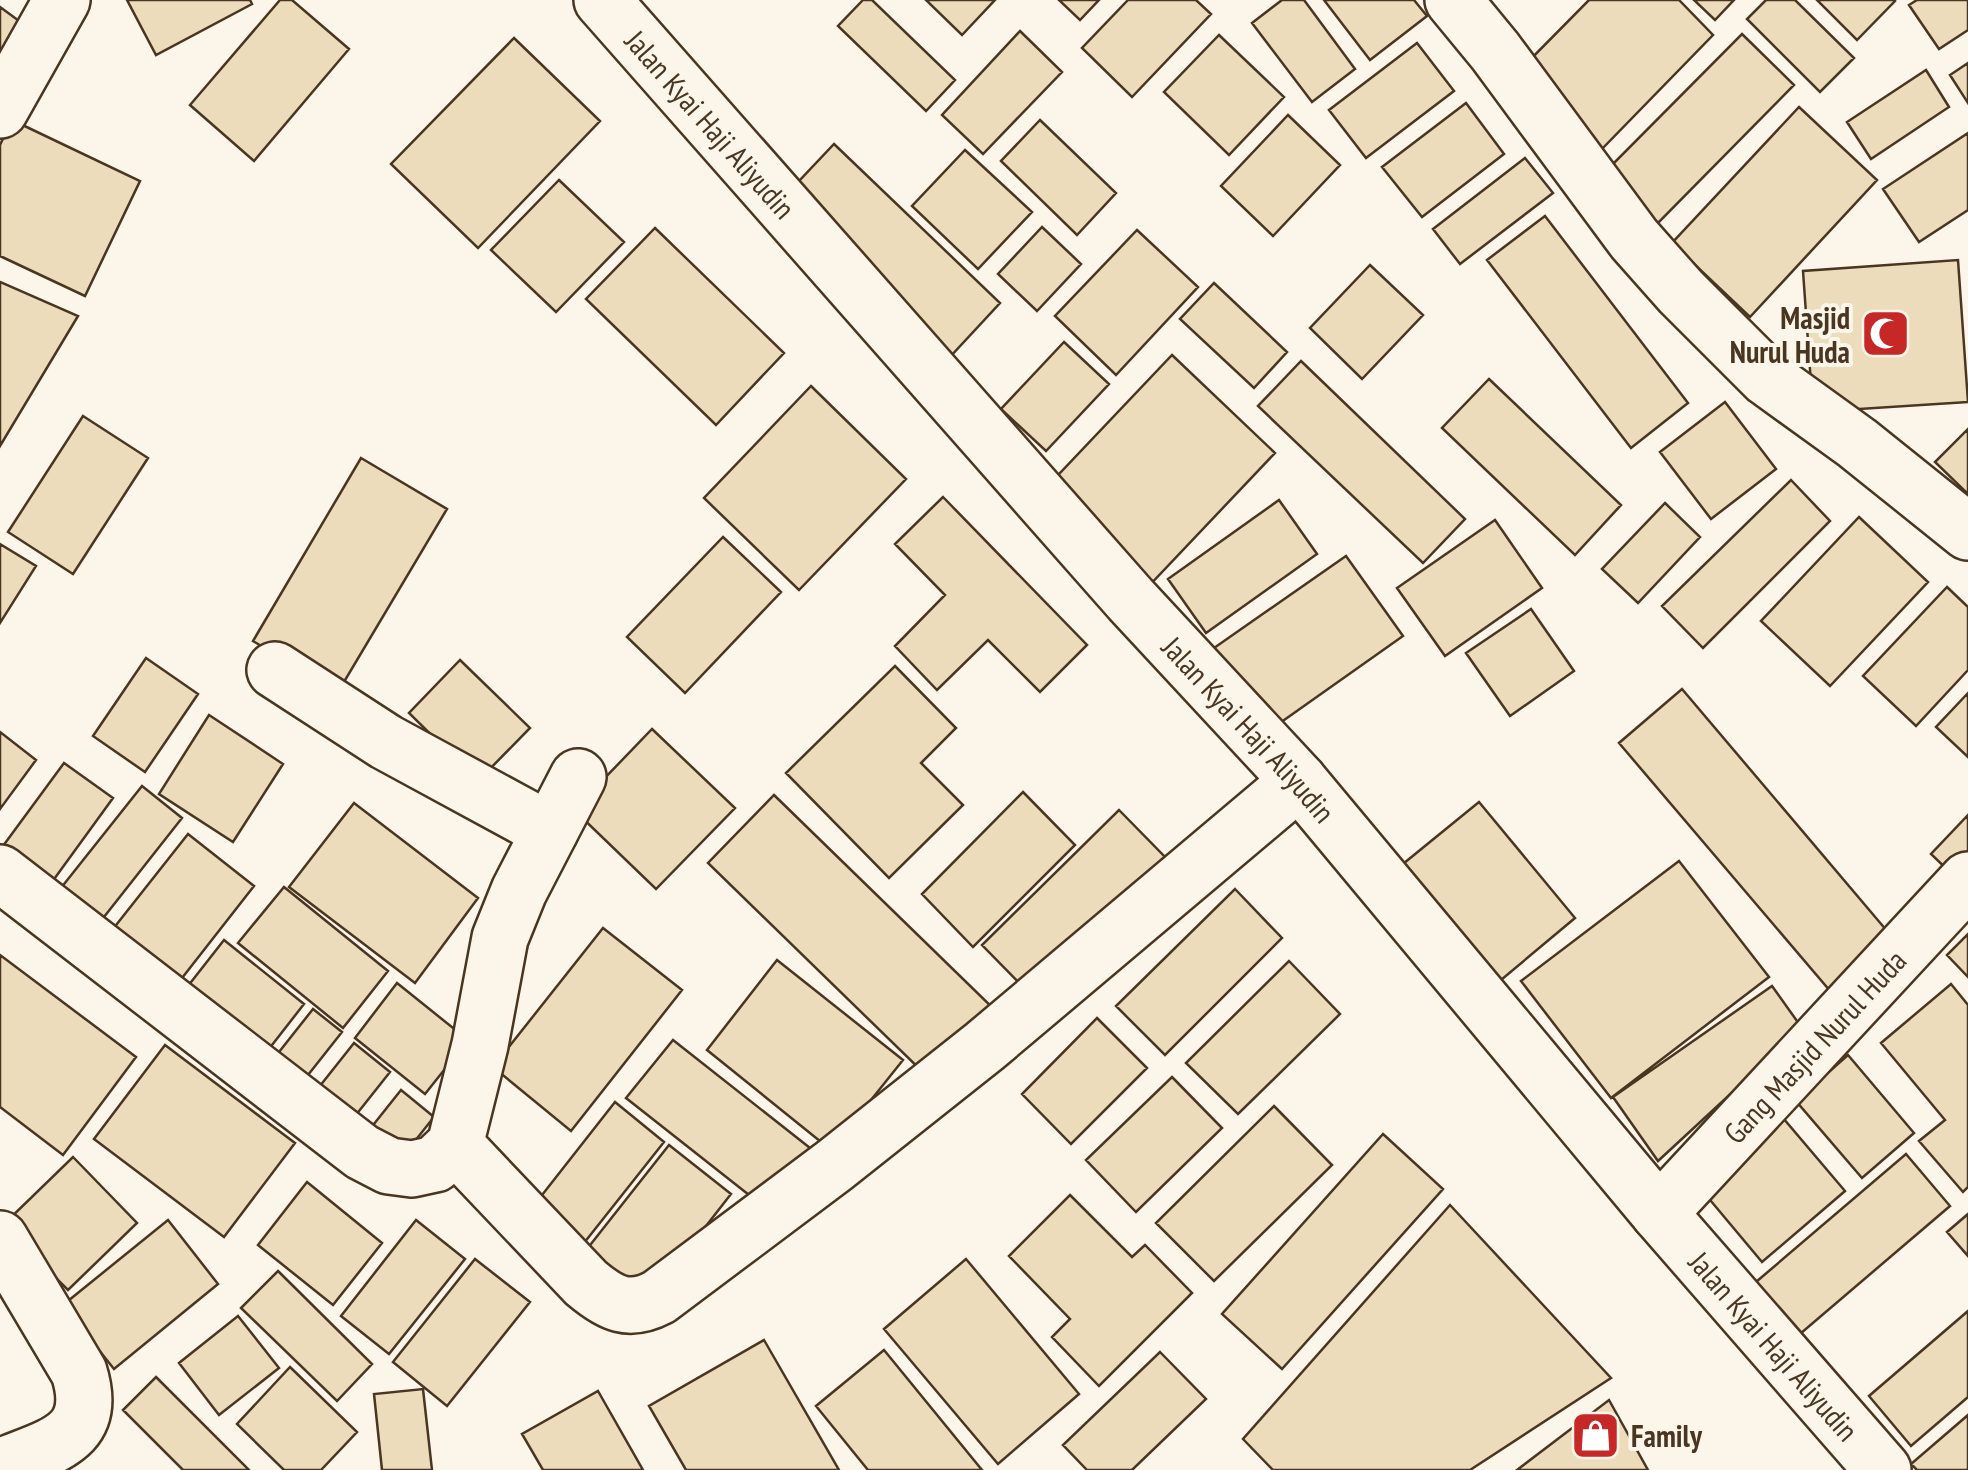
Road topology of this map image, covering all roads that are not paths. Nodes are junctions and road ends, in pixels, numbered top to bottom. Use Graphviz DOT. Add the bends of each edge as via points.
graph roads {
  1 [pos="62,0"];
  2 [pos="602,0"];
  3 [pos="1454,0"];
  4 [pos="0,110"];
  5 [pos="1968,532"];
  6 [pos="275,670"];
  7 [pos="578,776"];
  8 [pos="1299,781"];
  9 [pos="550,831"];
  10 [pos="0,873"];
  11 [pos="1968,880"];
  12 [pos="456,1145"];
  13 [pos="1660,1213"];
  14 [pos="0,1239"];
  15 [pos="0,1467"];
  16 [pos="1883,1470"];
  1 -- 4 [label="street"];
  2 -- 8 [label="street, Jalan Kyai Haji Aliyudin"];
  3 -- 5 [label="street" via="1634,240 1681,292 1767,378"];
  6 -- 9 [label="street" via="386,742"];
  7 -- 9 [label="street"];
  8 -- 12 [label="street" via="970,1058 642,1306 605,1299 586,1284"];
  8 -- 13 [label="street, Jalan Kyai Haji Aliyudin"];
  9 -- 12 [label="street" via="500,938"];
  10 -- 12 [label="street" via="362,1152 412,1170 435,1164"];
  11 -- 13 [label="street, Gang Masjid Nurul Huda"];
  13 -- 16 [label="street, Jalan Kyai Haji Aliyudin"];
  14 -- 15 [label="street" via="86,1395 72,1433"];
}
